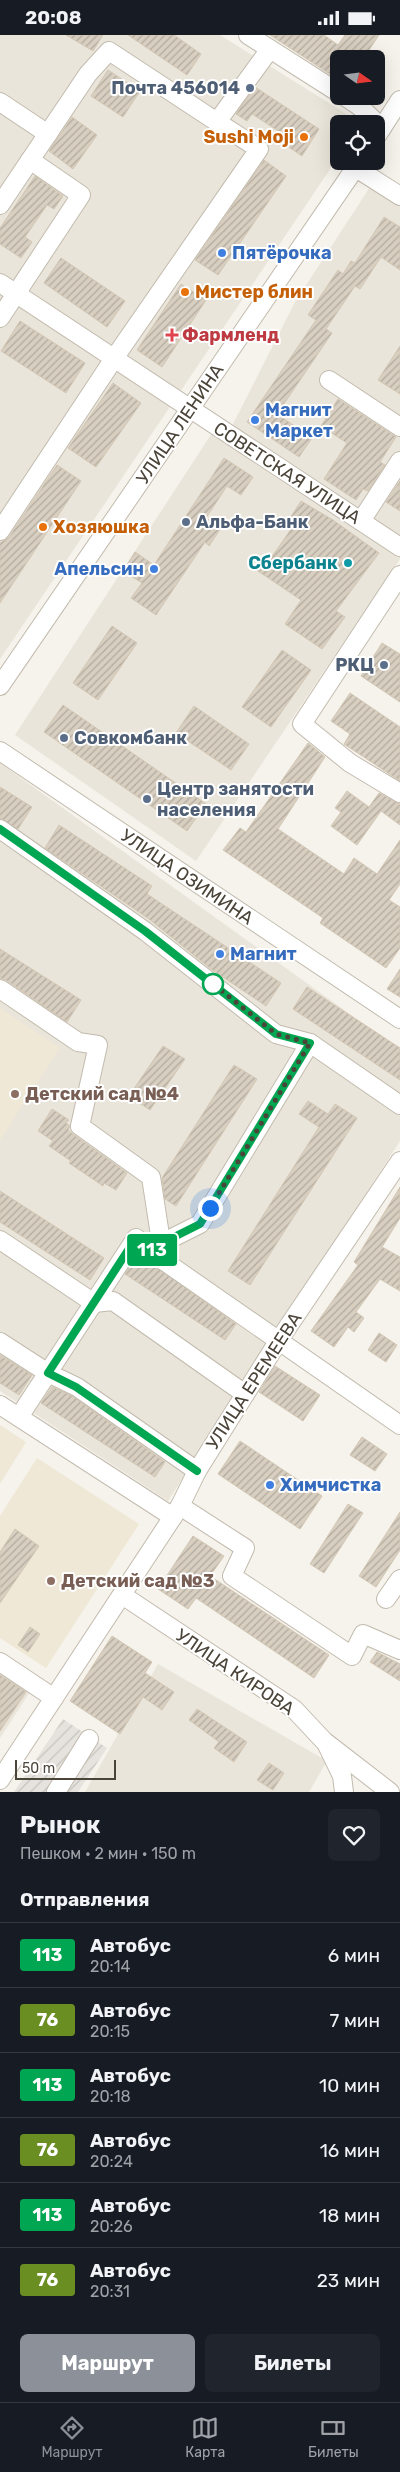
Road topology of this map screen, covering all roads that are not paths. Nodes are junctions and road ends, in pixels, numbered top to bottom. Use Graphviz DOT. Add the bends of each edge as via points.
graph roads {
  1 [pos="248,35"];
  2 [pos="270,49"];
  3 [pos="330,87"];
  4 [pos="400,100"];
  5 [pos="0,102"];
  6 [pos="358,105"];
  7 [pos="366,115"];
  8 [pos="217,122"];
  9 [pos="385,123"];
  10 [pos="48,134"];
  11 [pos="30,160"];
  12 [pos="355,170"];
  13 [pos="365,170"];
  14 [pos="400,196"];
  15 [pos="0,205"];
  16 [pos="0,283"];
  17 [pos="15,293"];
  18 [pos="0,317"];
  19 [pos="115,357"];
  20 [pos="329,380"];
  21 [pos="189,409"];
  22 [pos="400,427"];
  23 [pos="400,461"];
  24 [pos="361,521"];
  25 [pos="0,531"];
  26 [pos="400,547"];
  27 [pos="400,575"];
  28 [pos="0,687"];
  29 [pos="0,751"];
  30 [pos="400,793"];
  31 [pos="0,829"];
  32 [pos="0,989"];
  33 [pos="400,1019"];
  34 [pos="310,1043"];
  35 [pos="400,1105"];
  36 [pos="400,1161"];
  37 [pos="0,1240"];
  38 [pos="162,1243"];
  39 [pos="164,1261"];
  40 [pos="94,1303"];
  41 [pos="279,1340"];
  42 [pos="0,1341"];
  43 [pos="48,1373"];
  44 [pos="245,1395"];
  45 [pos="0,1405"];
  46 [pos="19,1417"];
  47 [pos="400,1425"];
  48 [pos="197,1471"];
  49 [pos="177,1512"];
  50 [pos="400,1579"];
  51 [pos="122,1595"];
  52 [pos="386,1599"];
  53 [pos="400,1650"];
  54 [pos="0,1662"];
  55 [pos="54,1698"];
  56 [pos="90,1739"];
  57 [pos="324,1741"];
  58 [pos="2,1772"];
  59 [pos="396,1788"];
  60 [pos="56,1792"];
  61 [pos="344,1792"];
  1 -- 2 [label="street"];
  2 -- 3 [label="street"];
  2 -- 8 [label="street"];
  4 -- 9 [label="street"];
  5 -- 10 [label="street"];
  6 -- 7 [label="street"];
  8 -- 10 [label="street" via="109,51 88,74"];
  8 -- 19 [label="street" via="259,149"];
  10 -- 11 [label="street"];
  11 -- 15 [label="street"];
  11 -- 17 [label="street" via="81,195"];
  12 -- 21 [label="street, УЛИЦА ЛЕНИНА"];
  13 -- 14 [label="street"];
  16 -- 17 [label="street, СОВЕТСКАЯ УЛИЦА"];
  17 -- 18 [label="street"];
  17 -- 19 [label="street, СОВЕТСКАЯ УЛИЦА"];
  19 -- 21 [label="street, СОВЕТСКАЯ УЛИЦА"];
  19 -- 25 [label="street"];
  20 -- 22 [label="street"];
  21 -- 24 [label="street, СОВЕТСКАЯ УЛИЦА"];
  21 -- 28 [label="street, УЛИЦА ЛЕНИНА"];
  23 -- 24 [label="street"];
  24 -- 26 [label="street, СОВЕТСКАЯ УЛИЦА"];
  27 -- 30 [label="street" via="302,724 350,763"];
  29 -- 33 [label="street, УЛИЦА ОЗИМИНА"];
  31 -- 34 [label="street" via="145,931 276,1034"];
  32 -- 38 [label="street" via="78,1042 98,1045 80,1126 151,1177"];
  34 -- 35 [label="street"];
  34 -- 38 [label="street" via="200,1224"];
  36 -- 41 [label="street, УЛИЦА ЕРЕМЕЕВА"];
  37 -- 40 [label="street"];
  38 -- 39 [label="street"];
  39 -- 40 [label="street" via="136,1238"];
  39 -- 41 [label="street"];
  40 -- 43 [label="street"];
  40 -- 44 [label="street" via="113,1301"];
  41 -- 44 [label="street, УЛИЦА ЕРЕМЕЕВА"];
  41 -- 47 [label="street"];
  42 -- 43 [label="street"];
  43 -- 46 [label="street"];
  43 -- 48 [label="street" via="76,1387"];
  44 -- 48 [label="street, УЛИЦА ЕРЕМЕЕВА"];
  45 -- 46 [label="street"];
  46 -- 49 [label="street"];
  48 -- 49 [label="street, УЛИЦА ЕРЕМЕЕВА"];
  49 -- 51 [label="street, УЛИЦА ЕРЕМЕЕВА"];
  49 -- 53 [label="street" via="244,1548 232,1576 352,1656 363,1634"];
  50 -- 52 [label="street"];
  51 -- 55 [label="street, УЛИЦА ЕРЕМЕЕВА"];
  51 -- 57 [label="street, УЛИЦА КИРОВА" via="294,1709"];
  54 -- 55 [label="street"];
  55 -- 58 [label="street, УЛИЦА ЕРЕМЕЕВА"];
  56 -- 60 [label="street"];
  57 -- 59 [label="street, УЛИЦА КИРОВА"];
  57 -- 61 [label="street" via="342,1776"];
}
